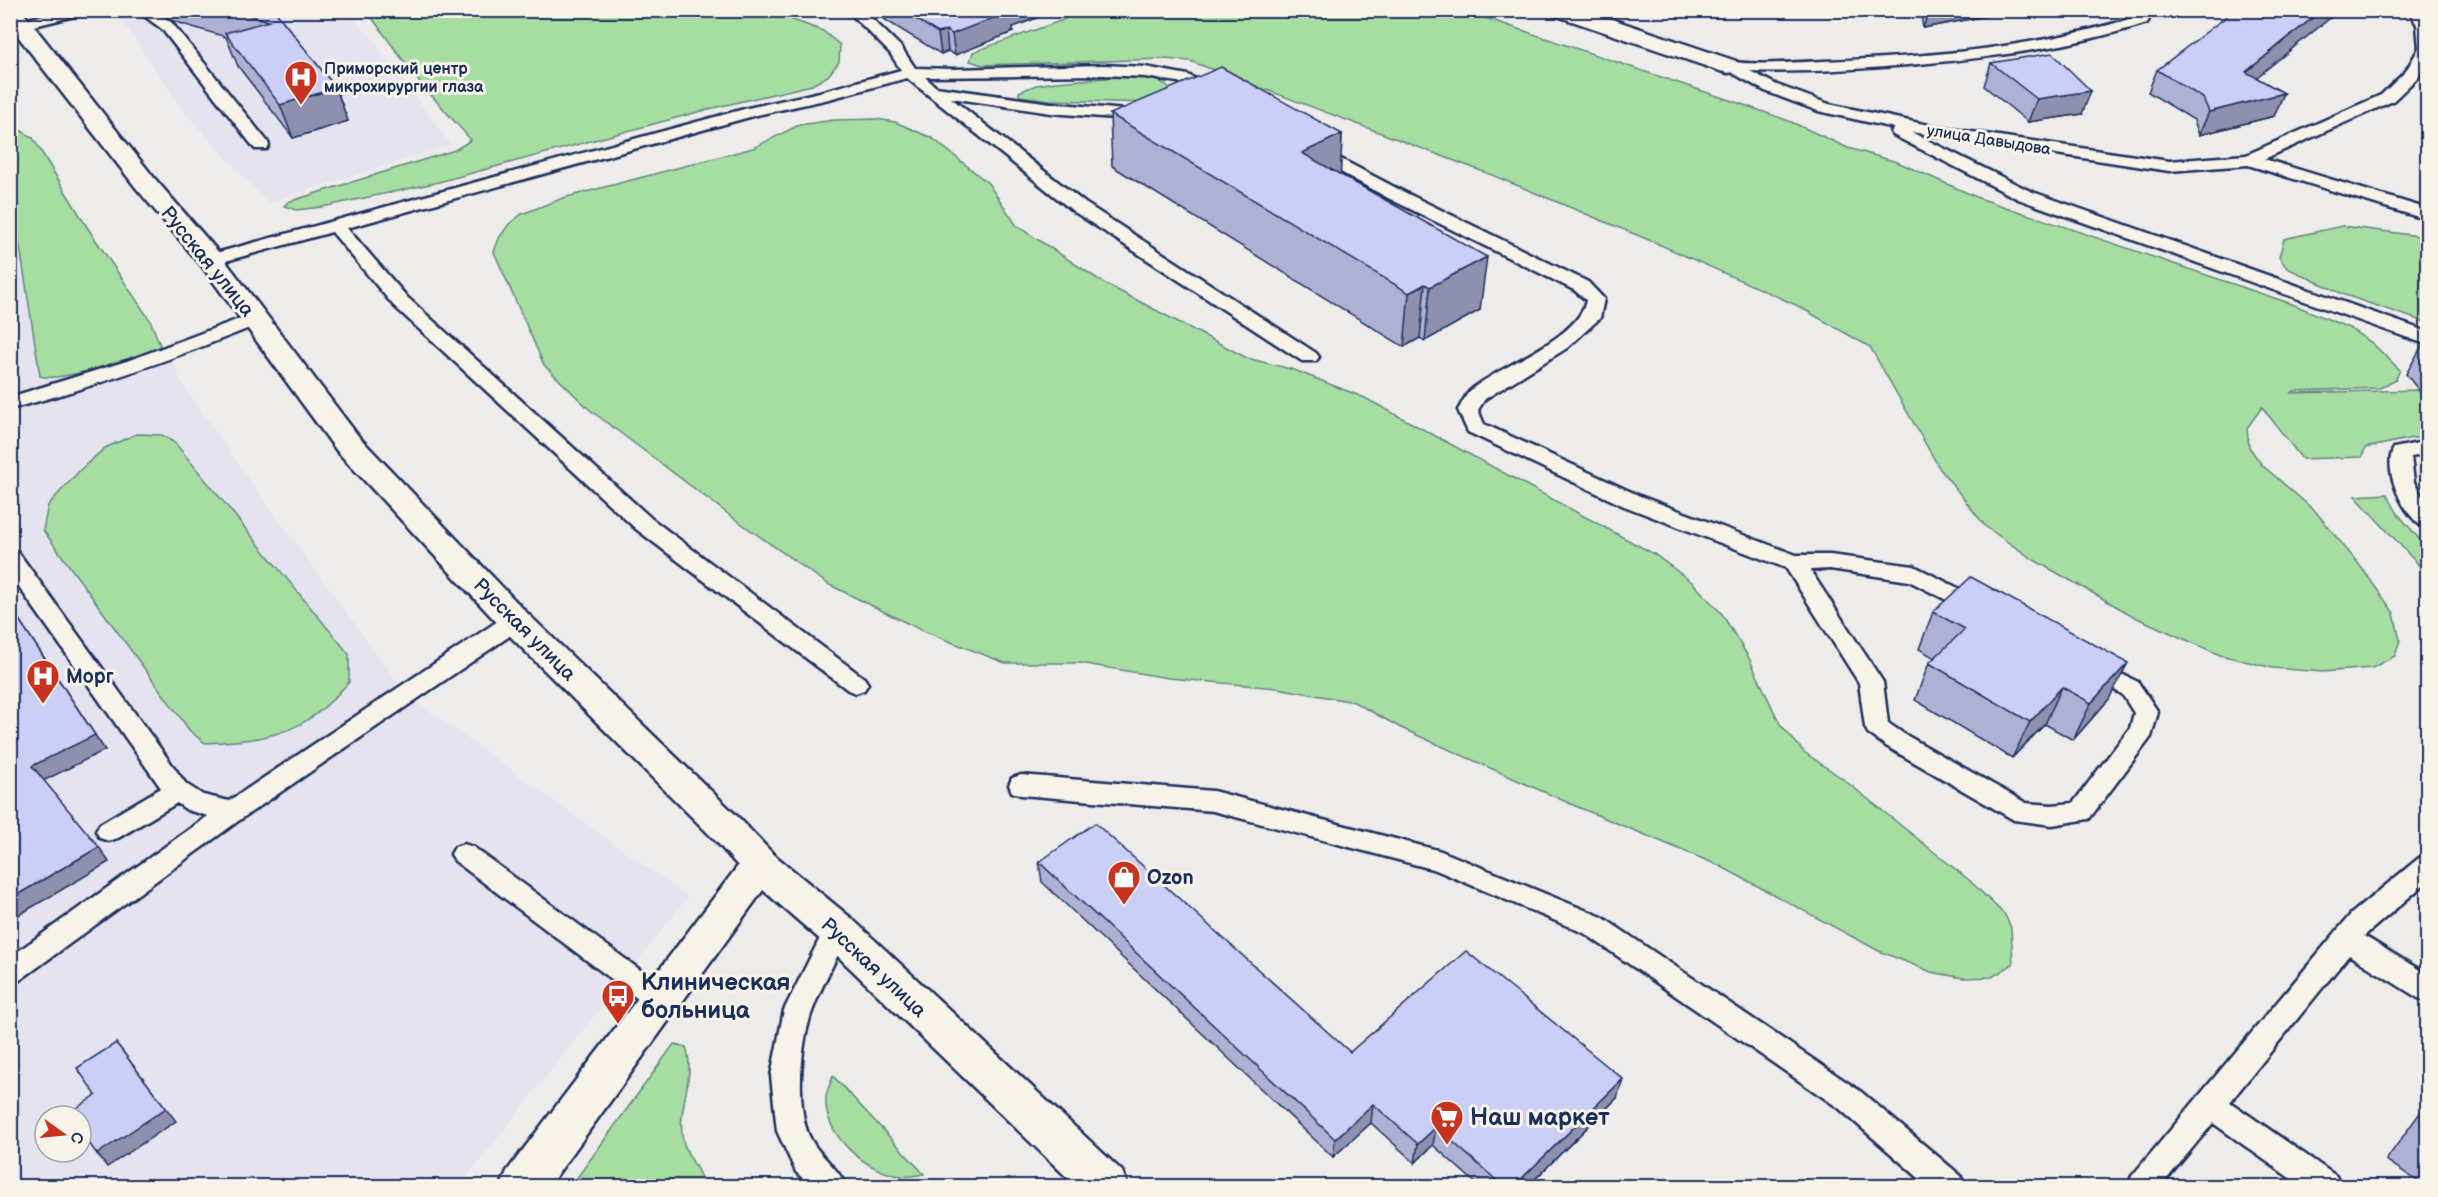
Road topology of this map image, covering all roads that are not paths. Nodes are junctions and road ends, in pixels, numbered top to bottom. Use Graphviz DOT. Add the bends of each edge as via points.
graph roads {
  1 [pos="82,10"];
  2 [pos="143,10"];
  3 [pos="1562,10"];
  4 [pos="2147,10"];
  5 [pos="2416,10"];
  6 [pos="855,11"];
  7 [pos="16,18"];
  8 [pos="1728,66"];
  9 [pos="910,72"];
  10 [pos="930,90"];
  11 [pos="1226,101"];
  12 [pos="1156,114"];
  13 [pos="1876,120"];
  14 [pos="1304,144"];
  15 [pos="261,145"];
  16 [pos="2249,160"];
  17 [pos="2427,215"];
  18 [pos="336,226"];
  19 [pos="211,260"];
  20 [pos="255,319"];
  21 [pos="2427,339"];
  22 [pos="1309,357"];
  23 [pos="10,403"];
  24 [pos="2427,447"];
  25 [pos="2427,522"];
  26 [pos="10,557"];
  27 [pos="1794,563"];
  28 [pos="1996,617"];
  29 [pos="515,621"];
  30 [pos="2068,656"];
  31 [pos="856,684"];
  32 [pos="1022,785"];
  33 [pos="177,791"];
  34 [pos="232,812"];
  35 [pos="109,831"];
  36 [pos="464,854"];
  37 [pos="760,865"];
  38 [pos="2427,865"];
  39 [pos="837,930"];
  40 [pos="2346,939"];
  41 [pos="10,972"];
  42 [pos="2427,990"];
  43 [pos="660,1000"];
  44 [pos="2210,1105"];
  45 [pos="523,1186"];
  46 [pos="831,1186"];
  47 [pos="1106,1186"];
  48 [pos="1950,1186"];
  49 [pos="2143,1186"];
  50 [pos="2325,1186"];
  1 -- 7 [label="lane"];
  2 -- 15 [label="lane" via="167,26"];
  3 -- 8 [label="street, улица Давыдова"];
  4 -- 8 [label="lane" via="2142,20 2113,30 1985,53 1856,65"];
  5 -- 16 [label="lane" via="2424,25 2427,48 2412,74 2387,98"];
  6 -- 9 [label="lane" via="896,50"];
  7 -- 19 [label="street, Русская улица"];
  8 -- 13 [label="lane, улица Давыдова" via="1824,108"];
  9 -- 10 [label="lane"];
  9 -- 11 [label="lane" via="1124,70 1169,75 1196,94"];
  9 -- 18 [label="lane"];
  10 -- 12 [label="lane" via="1051,108"];
  10 -- 22 [label="lane" via="1078,207"];
  13 -- 16 [label="lane, улица Давыдова" via="2169,166"];
  13 -- 21 [label="lane" via="2024,195"];
  14 -- 27 [label="lane" via="1394,194 1581,286 1595,299 1593,314 1560,344 1477,395 1468,410 1474,428 1632,501"];
  16 -- 17 [label="lane, улица Давыдова"];
  18 -- 19 [label="lane"];
  18 -- 31 [label="lane" via="400,301 644,524"];
  19 -- 20 [label="street, Русская улица"];
  20 -- 23 [label="lane" via="168,354"];
  20 -- 29 [label="street, Русская улица" via="348,444"];
  24 -- 25 [label="lane" via="2401,453 2400,473 2404,488"];
  26 -- 33 [label="lane"];
  27 -- 28 [label="lane" via="1830,562 1914,574"];
  27 -- 30 [label="lane" via="1871,682 1877,727 2023,813 2080,812 2142,731 2146,711 2130,688"];
  29 -- 34 [label="lane"];
  29 -- 37 [label="street, Русская улица"];
  32 -- 48 [label="lane" via="1213,801 1441,861 1593,925 1850,1100"];
  33 -- 34 [label="lane" via="196,803"];
  33 -- 35 [label="lane"];
  34 -- 41 [label="lane"];
  36 -- 43 [label="lane"];
  37 -- 39 [label="street, Русская улица"];
  37 -- 43 [label="street"];
  38 -- 40 [label="lane" via="2376,907"];
  39 -- 46 [label="lane" via="798,1010 785,1076 792,1131 807,1162"];
  39 -- 47 [label="street, Русская улица"];
  40 -- 42 [label="lane"];
  40 -- 44 [label="lane"];
  43 -- 45 [label="street"];
  44 -- 49 [label="lane"];
  44 -- 50 [label="lane"];
}
